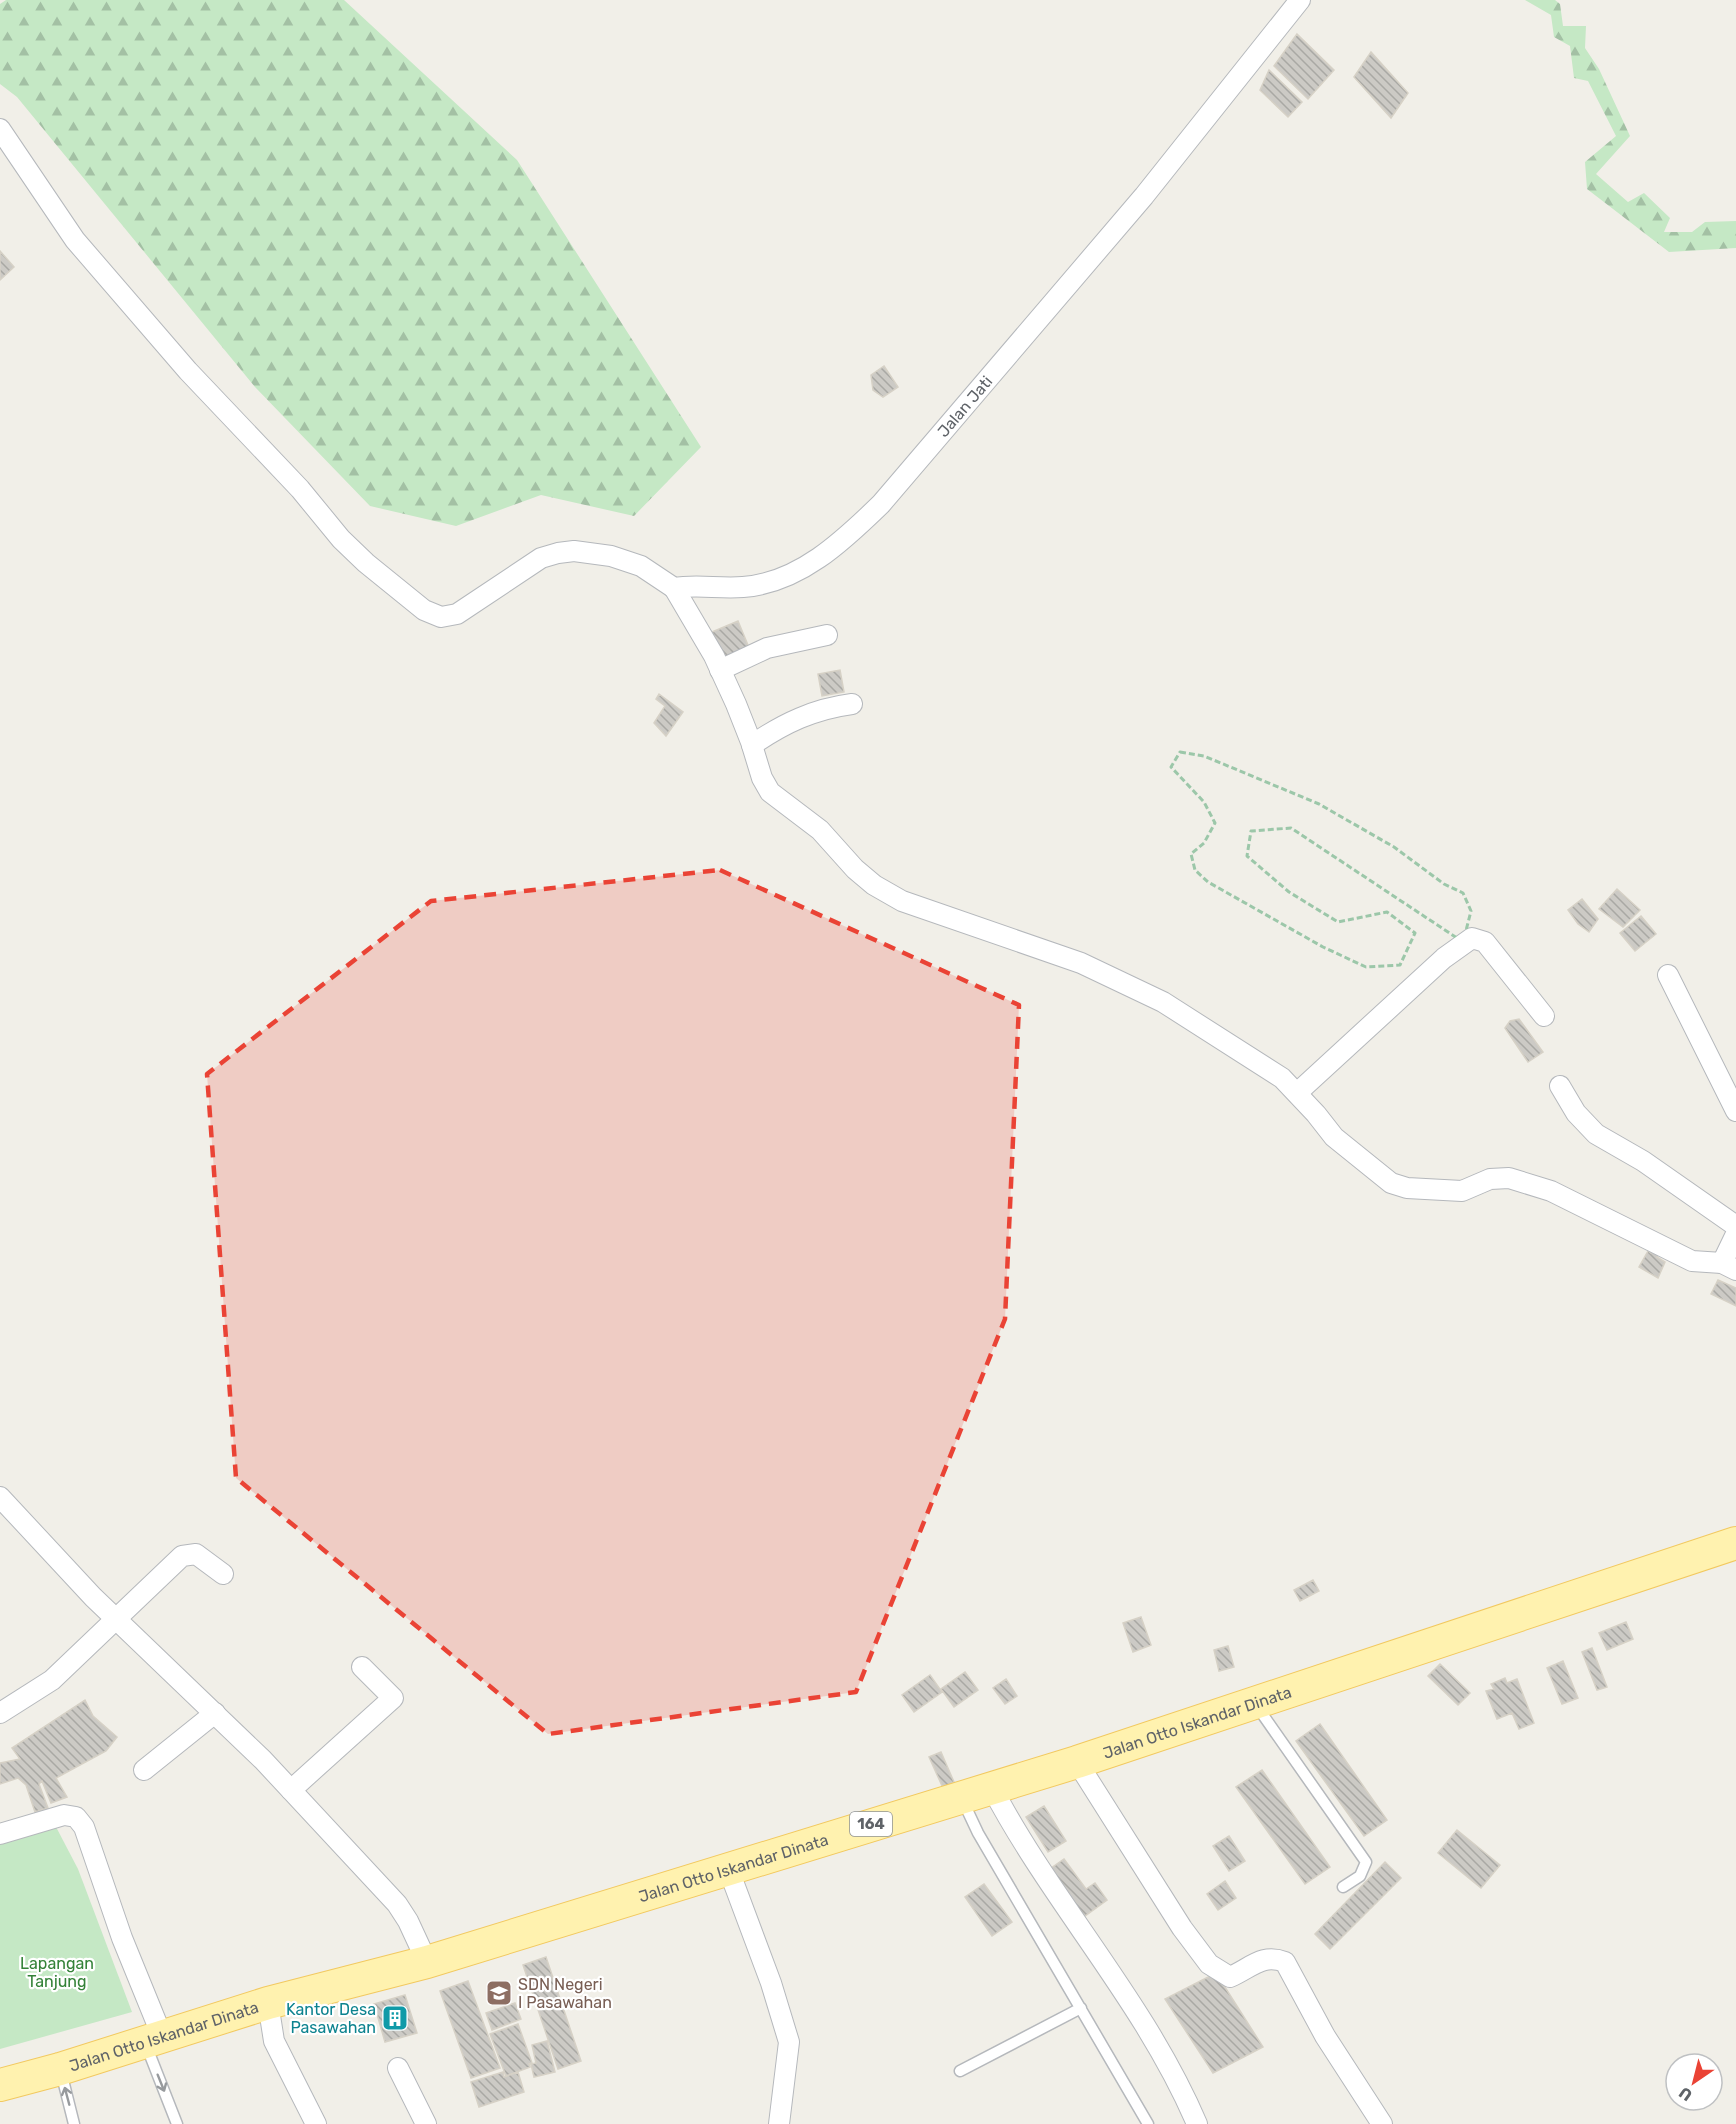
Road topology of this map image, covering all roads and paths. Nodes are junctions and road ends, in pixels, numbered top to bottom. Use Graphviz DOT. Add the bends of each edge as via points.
graph roads {
  1 [pos="1299,0"];
  2 [pos="0,129"];
  3 [pos="674,588"];
  4 [pos="827,635"];
  5 [pos="720,670"];
  6 [pos="852,704"];
  7 [pos="752,745"];
  8 [pos="1463,942"];
  9 [pos="1668,975"];
  10 [pos="1544,1016"];
  11 [pos="1560,1086"];
  12 [pos="1297,1093"];
  13 [pos="1736,1111"];
  14 [pos="1736,1226"];
  15 [pos="1736,1234"];
  16 [pos="1729,1267"];
  17 [pos="0,1497"];
  18 [pos="1736,1543"];
  19 [pos="223,1574"];
  20 [pos="116,1620"];
  21 [pos="362,1667"];
  22 [pos="1255,1703"];
  23 [pos="0,1713"];
  24 [pos="215,1713"];
  25 [pos="1077,1762"];
  26 [pos="144,1770"];
  27 [pos="992,1788"];
  28 [pos="291,1790"];
  29 [pos="960,1796"];
  30 [pos="0,1833"];
  31 [pos="728,1868"];
  32 [pos="1343,1887"];
  33 [pos="427,1962"];
  34 [pos="268,2002"];
  35 [pos="1081,2008"];
  36 [pos="154,2039"];
  37 [pos="398,2068"];
  38 [pos="60,2069"];
  39 [pos="960,2071"];
  40 [pos="0,2085"];
  41 [pos="74,2124"];
  42 [pos="177,2124"];
  43 [pos="316,2124"];
  44 [pos="426,2124"];
  45 [pos="779,2124"];
  46 [pos="1148,2124"];
  47 [pos="1197,2124"];
  48 [pos="1382,2124"];
  1 -- 3 [label="street, Jalan Jati" via="1144,196 911,471 858,526 833,549 791,574 744,587"];
  2 -- 3 [label="street" via="75,240 188,370 366,562 424,610 441,617 457,614 540,558 574,551 611,556 641,566"];
  3 -- 5 [label="street"];
  4 -- 5 [label="street" via="766,648"];
  5 -- 7 [label="street"];
  6 -- 7 [label="street" via="802,716"];
  7 -- 12 [label="street" via="770,792 820,830 874,885 902,901 1129,984 1202,1025 1282,1078"];
  8 -- 8 [label="path" via="1291,828 1251,831 1247,856 1289,892 1338,922 1387,912 1415,933 1400,965 1366,967 1208,882 1195,870 1191,854 1204,843 1215,823 1204,802 1171,767 1180,752 1204,756 1319,804 1394,847 1462,893 1471,911"];
  8 -- 10 [label="street" via="1472,938 1485,942"];
  8 -- 12 [label="street"];
  9 -- 13 [label="street"];
  11 -- 14 [label="street" via="1576,1113 1596,1134 1643,1161"];
  12 -- 16 [label="street" via="1334,1137 1391,1183 1407,1188 1462,1191 1490,1179 1509,1178 1551,1191 1692,1261"];
  15 -- 16 [label="street"];
  17 -- 20 [label="street"];
  18 -- 22 [label="main road, Jalan Otto Iskandar Dinata / 164"];
  19 -- 20 [label="street" via="196,1554 182,1556"];
  20 -- 23 [label="street" via="52,1680"];
  20 -- 24 [label="street"];
  21 -- 28 [label="street" via="393,1698"];
  22 -- 25 [label="main road, Jalan Otto Iskandar Dinata / 164"];
  22 -- 32 [label="lane" via="1366,1862 1360,1876"];
  24 -- 26 [label="street"];
  24 -- 28 [label="street"];
  25 -- 27 [label="main road, Jalan Otto Iskandar Dinata / 164"];
  25 -- 48 [label="street" via="1209,1964 1230,1977 1261,1959 1286,1962 1325,2036"];
  27 -- 29 [label="main road, Jalan Otto Iskandar Dinata / 164"];
  27 -- 47 [label="street" via="1016,1834 1133,2005"];
  28 -- 33 [label="street" via="397,1904"];
  29 -- 31 [label="main road, Jalan Otto Iskandar Dinata / 164"];
  29 -- 35 [label="lane"];
  30 -- 36 [label="street" via="64,1815 76,1817 84,1827"];
  31 -- 33 [label="main road, Jalan Otto Iskandar Dinata / 164"];
  31 -- 45 [label="street" via="789,2042"];
  33 -- 34 [label="main road, Jalan Otto Iskandar Dinata / 164"];
  34 -- 36 [label="main road, Jalan Otto Iskandar Dinata / 164"];
  34 -- 43 [label="street" via="274,2041"];
  35 -- 39 [label="lane"];
  35 -- 46 [label="lane"];
  36 -- 38 [label="main road, Jalan Otto Iskandar Dinata / 164"];
  36 -- 42 [label="lane, one-way"];
  37 -- 44 [label="street"];
  38 -- 40 [label="main road, Jalan Otto Iskandar Dinata / 164"];
  41 -- 38 [label="lane, one-way"];
}
